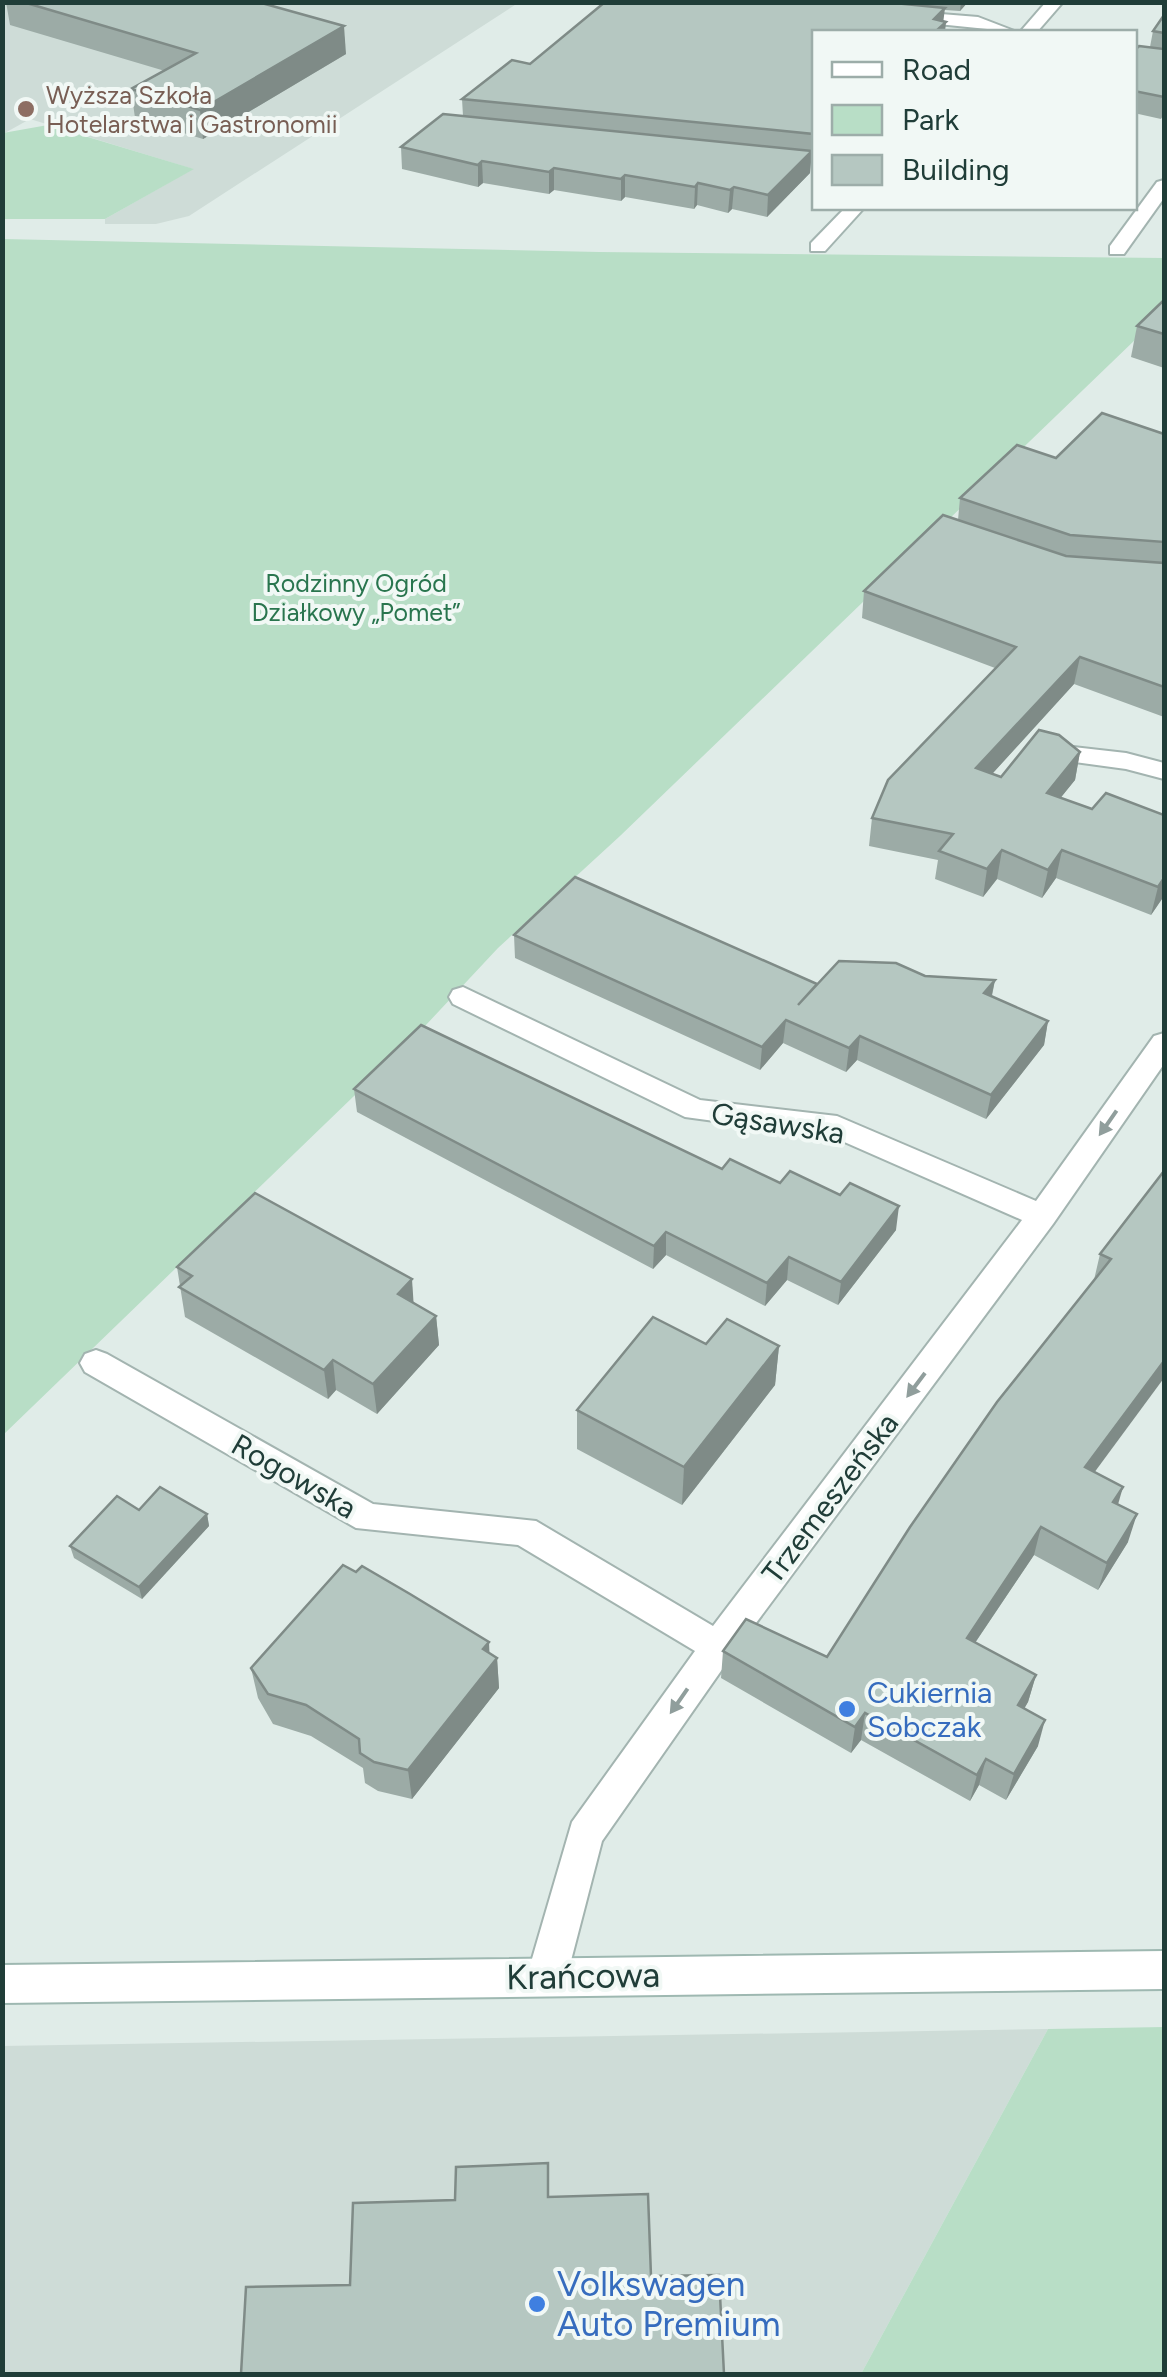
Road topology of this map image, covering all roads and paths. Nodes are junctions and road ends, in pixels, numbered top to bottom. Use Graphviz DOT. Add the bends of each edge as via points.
graph roads {
  1 [pos="1056,2"];
  2 [pos="881,14"];
  3 [pos="1003,30"];
  4 [pos="1030,30"];
  5 [pos="1164,186"];
  6 [pos="852,210"];
  7 [pos="818,247"];
  8 [pos="1117,250"];
  9 [pos="1047,752"];
  10 [pos="1164,772"];
  11 [pos="462,997"];
  12 [pos="1164,1043"];
  13 [pos="1042,1216"];
  14 [pos="96,1362"];
  15 [pos="718,1647"];
  16 [pos="1164,1970"];
  17 [pos="547,1976"];
  18 [pos="2,1984"];
  1 -- 4 [label="street"];
  2 -- 3 [label="street"];
  5 -- 8 [label="street"];
  6 -- 7 [label="street"];
  9 -- 10 [label="street"];
  11 -- 13 [label="street, Gąsawska" via="696,1110 838,1127"];
  12 -- 13 [label="street, Trzemeszeńska, one-way"];
  13 -- 15 [label="street, Trzemeszeńska, one-way"];
  14 -- 15 [label="street, Rogowska" via="368,1518 524,1530"];
  15 -- 17 [label="street, Trzemeszeńska, one-way" via="584,1834"];
  16 -- 17 [label="street, Krańcowa"];
  17 -- 18 [label="street, Krańcowa"];
}
